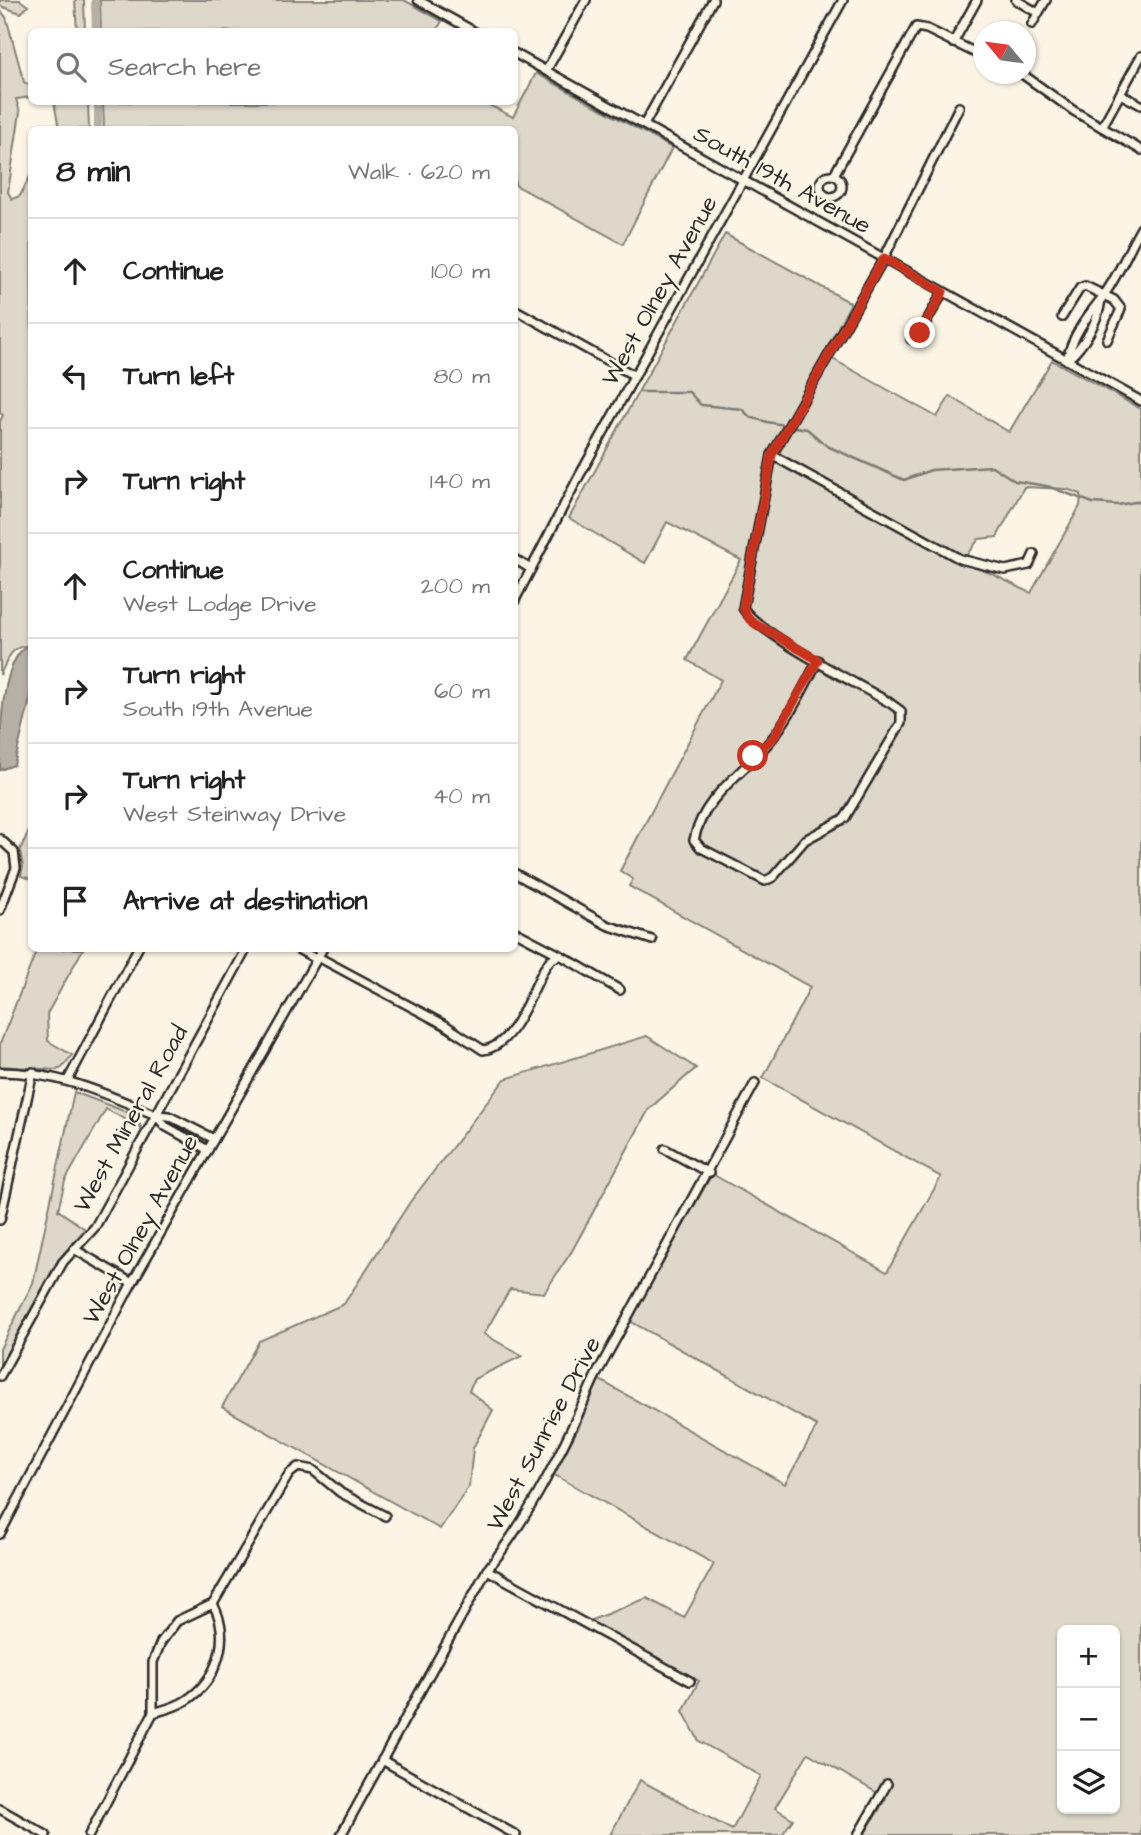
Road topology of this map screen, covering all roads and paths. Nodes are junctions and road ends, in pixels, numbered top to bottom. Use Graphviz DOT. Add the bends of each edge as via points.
graph roads {
  1 [pos="418,0"];
  2 [pos="586,0"];
  3 [pos="713,0"];
  4 [pos="843,0"];
  5 [pos="977,0"];
  6 [pos="1016,0"];
  7 [pos="1046,0"];
  8 [pos="1038,13"];
  9 [pos="1034,21"];
  10 [pos="468,28"];
  11 [pos="953,43"];
  12 [pos="973,52"];
  13 [pos="518,55"];
  14 [pos="1141,56"];
  15 [pos="546,71"];
  16 [pos="1036,83"];
  17 [pos="1120,94"];
  18 [pos="1141,105"];
  19 [pos="959,107"];
  20 [pos="644,125"];
  21 [pos="1102,127"];
  22 [pos="1141,149"];
  23 [pos="834,175"];
  24 [pos="743,180"];
  25 [pos="1141,228"];
  26 [pos="884,258"];
  27 [pos="943,292"];
  28 [pos="1102,297"];
  29 [pos="518,311"];
  30 [pos="1062,317"];
  31 [pos="911,339"];
  32 [pos="1107,340"];
  33 [pos="1067,360"];
  34 [pos="635,376"];
  35 [pos="1141,401"];
  36 [pos="772,455"];
  37 [pos="1034,554"];
  38 [pos="518,561"];
  39 [pos="531,569"];
  40 [pos="518,594"];
  41 [pos="818,660"];
  42 [pos="3,841"];
  43 [pos="518,875"];
  44 [pos="0,910"];
  45 [pos="518,933"];
  46 [pos="652,940"];
  47 [pos="136,952"];
  48 [pos="245,952"];
  49 [pos="304,952"];
  50 [pos="321,952"];
  51 [pos="560,955"];
  52 [pos="317,958"];
  53 [pos="620,990"];
  54 [pos="0,1072"];
  55 [pos="33,1072"];
  56 [pos="68,1080"];
  57 [pos="755,1083"];
  58 [pos="156,1115"];
  59 [pos="183,1123"];
  60 [pos="178,1133"];
  61 [pos="214,1139"];
  62 [pos="665,1149"];
  63 [pos="208,1150"];
  64 [pos="709,1173"];
  65 [pos="0,1220"];
  66 [pos="74,1250"];
  67 [pos="132,1283"];
  68 [pos="0,1376"];
  69 [pos="385,1516"];
  70 [pos="0,1534"];
  71 [pos="487,1570"];
  72 [pos="213,1604"];
  73 [pos="690,1681"];
  74 [pos="153,1713"];
  75 [pos="382,1760"];
  76 [pos="887,1784"];
  77 [pos="0,1809"];
  78 [pos="44,1834"];
  79 [pos="89,1835"];
  80 [pos="341,1835"];
  81 [pos="516,1835"];
  82 [pos="858,1835"];
  1 -- 10 [label="street"];
  2 -- 15 [label="street"];
  3 -- 20 [label="street"];
  4 -- 24 [label="street, West Olney Avenue"];
  5 -- 11 [label="street"];
  6 -- 8 [label="street"];
  7 -- 8 [label="street"];
  8 -- 9 [label="street"];
  11 -- 12 [label="street"];
  11 -- 23 [label="street" via="916,27"];
  13 -- 15 [label="street, South 19th Avenue"];
  14 -- 17 [label="street"];
  15 -- 20 [label="street, South 19th Avenue"];
  16 -- 21 [label="street"];
  17 -- 18 [label="street"];
  17 -- 21 [label="street"];
  19 -- 26 [label="street"];
  20 -- 24 [label="street, South 19th Avenue"];
  21 -- 22 [label="street"];
  24 -- 26 [label="street, South 19th Avenue"];
  24 -- 34 [label="street, West Olney Avenue"];
  25 -- 28 [label="street"];
  26 -- 27 [label="street, South 19th Avenue"];
  26 -- 36 [label="street"];
  27 -- 31 [label="street" via="920,333"];
  27 -- 33 [label="street, South 19th Avenue"];
  28 -- 30 [label="street" via="1085,286 1080,288"];
  28 -- 32 [label="street" via="1121,309"];
  28 -- 33 [label="street" via="1099,313 1078,351"];
  29 -- 34 [label="street"];
  33 -- 35 [label="street, South 19th Avenue"];
  34 -- 39 [label="street, West Olney Avenue"];
  36 -- 37 [label="street" via="960,559 1005,570 1022,569"];
  36 -- 41 [label="street" via="743,608 750,620"];
  38 -- 39 [label="street"];
  39 -- 40 [label="street, West Olney Avenue"];
  41 -- 41 [label="street" via="901,711 901,723 845,818 806,839 765,881 701,848 694,840 696,828 714,797 774,737"];
  42 -- 44 [label="street" via="14,852 16,868"];
  43 -- 46 [label="street" via="607,925"];
  45 -- 51 [label="street"];
  47 -- 56 [label="street"];
  48 -- 58 [label="street, West Mineral Road"];
  49 -- 52 [label="street"];
  50 -- 52 [label="street, West Olney Avenue"];
  51 -- 52 [label="street" via="544,969 502,1044 483,1050"];
  51 -- 53 [label="street"];
  52 -- 61 [label="street, West Olney Avenue"];
  54 -- 55 [label="street"];
  55 -- 56 [label="street"];
  55 -- 65 [label="street"];
  56 -- 58 [label="street"];
  57 -- 64 [label="street, West Sunrise Drive"];
  58 -- 59 [label="street"];
  58 -- 60 [label="street"];
  58 -- 66 [label="street, West Mineral Road" via="95,1227"];
  59 -- 60 [label="street"];
  59 -- 61 [label="street"];
  60 -- 63 [label="street"];
  61 -- 63 [label="street, West Olney Avenue"];
  62 -- 64 [label="street"];
  63 -- 67 [label="street, West Olney Avenue"];
  64 -- 71 [label="street, West Sunrise Drive" via="594,1379 512,1539"];
  66 -- 67 [label="street"];
  66 -- 68 [label="street, West Mineral Road" via="62,1262"];
  67 -- 70 [label="street, West Olney Avenue"];
  69 -- 72 [label="street" via="341,1493 313,1470 298,1467 289,1474"];
  71 -- 73 [label="street"];
  71 -- 75 [label="street, West Sunrise Drive"];
  72 -- 74 [label="street" via="177,1620 161,1642 153,1662"];
  72 -- 74 [label="street" via="223,1639 206,1684 183,1703"];
  74 -- 79 [label="street"];
  75 -- 80 [label="street, West Sunrise Drive"];
  75 -- 81 [label="street"];
  76 -- 82 [label="street"];
  77 -- 78 [label="street"];
}
